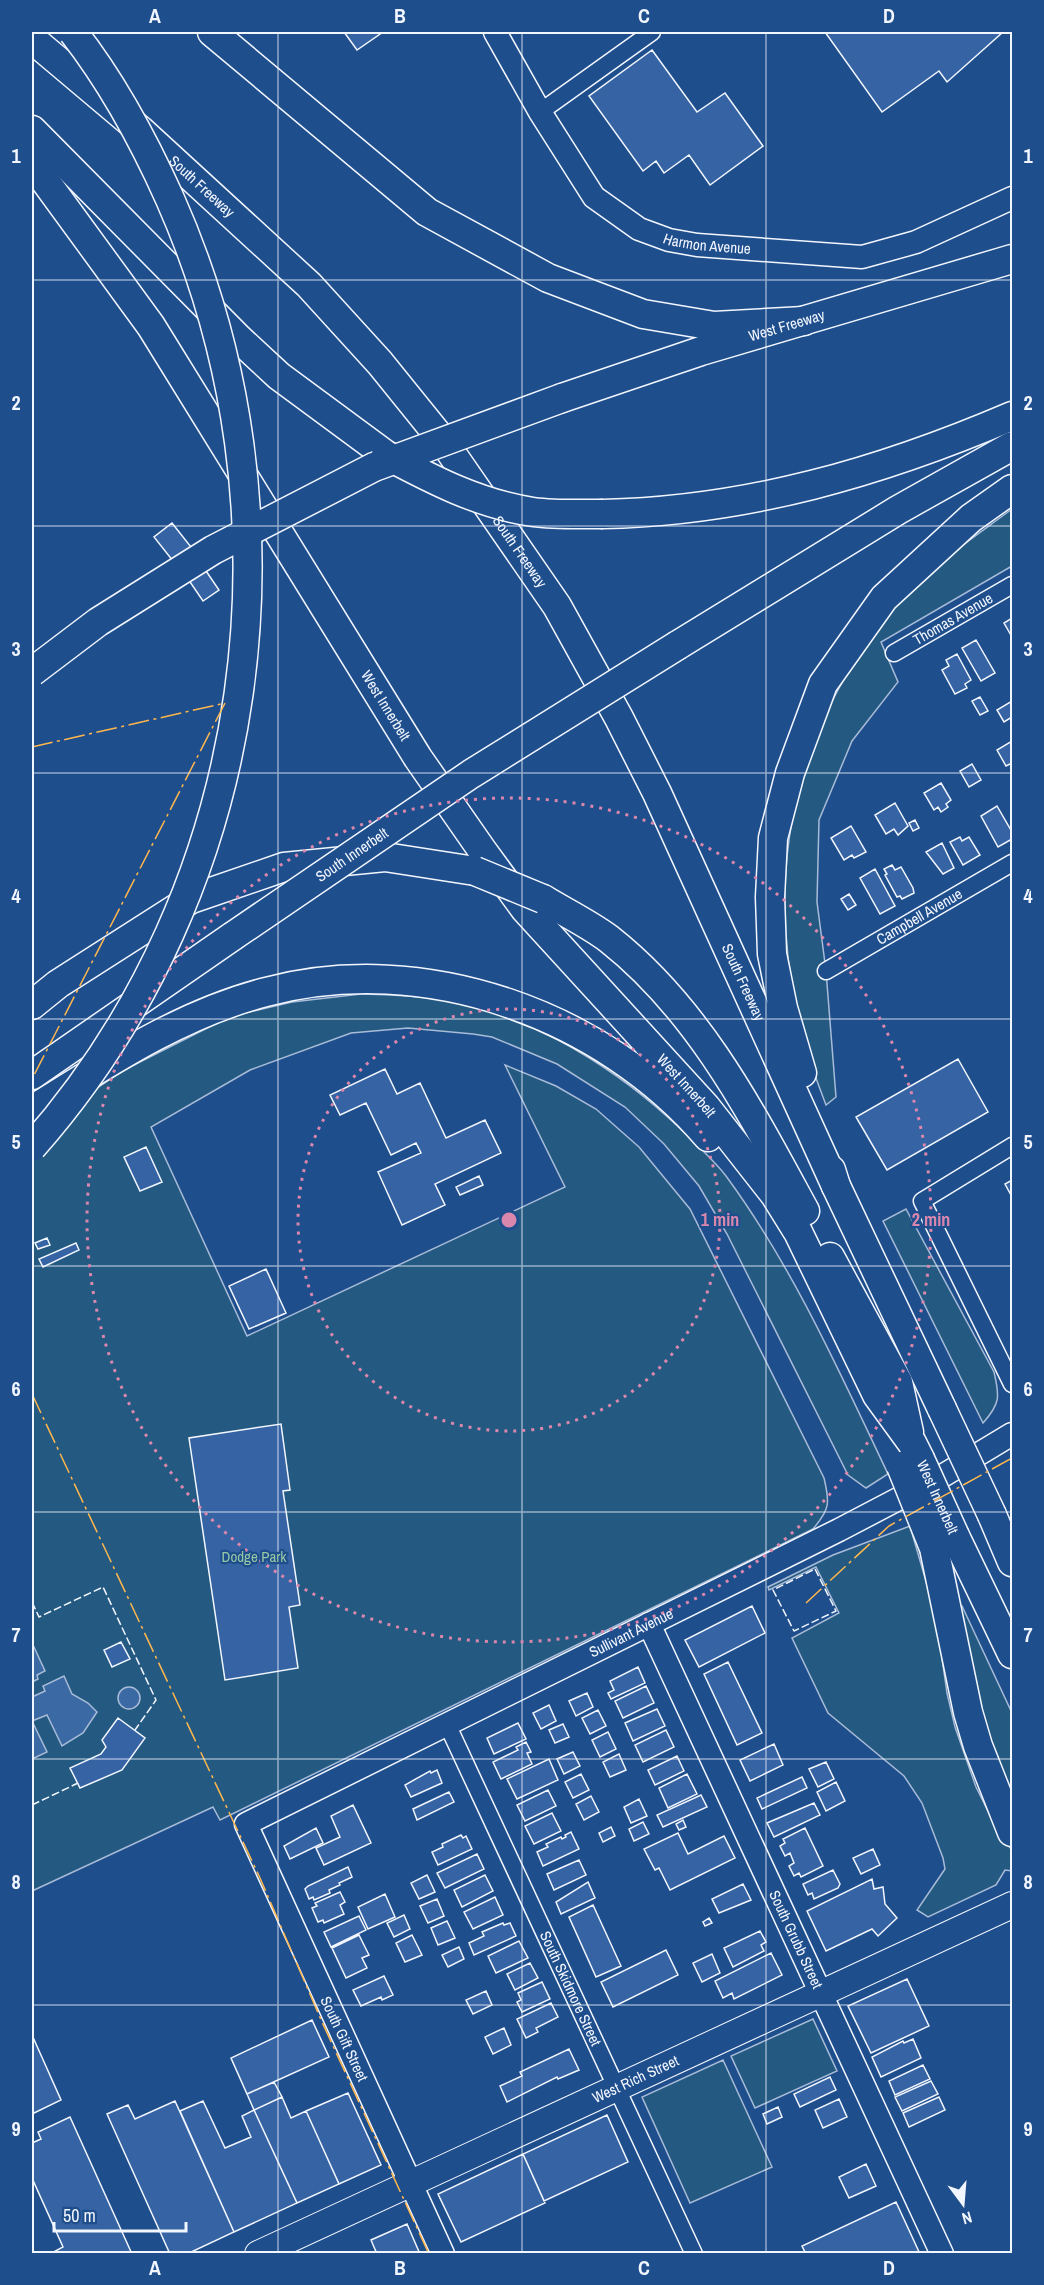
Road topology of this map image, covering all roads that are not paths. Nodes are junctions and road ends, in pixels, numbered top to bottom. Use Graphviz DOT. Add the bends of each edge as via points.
graph roads {
  1 [pos="73,32"];
  2 [pos="212,32"];
  3 [pos="495,32"];
  4 [pos="652,32"];
  5 [pos="32,39"];
  6 [pos="540,112"];
  7 [pos="32,130"];
  8 [pos="32,163"];
  9 [pos="1012,198"];
  10 [pos="1012,259"];
  11 [pos="804,321"];
  12 [pos="1012,416"];
  13 [pos="1012,446"];
  14 [pos="1012,489"];
  15 [pos="1012,585"];
  16 [pos="894,654"];
  17 [pos="32,672"];
  18 [pos="1012,863"];
  19 [pos="826,971"];
  20 [pos="32,1005"];
  21 [pos="32,1075"];
  22 [pos="32,1110"];
  23 [pos="1012,1146"];
  24 [pos="32,1148"];
  25 [pos="836,1186"];
  26 [pos="806,1249"];
  27 [pos="1012,1384"];
  28 [pos="1012,1434"];
  29 [pos="911,1456"];
  30 [pos="992,1515"];
  31 [pos="1012,1537"];
  32 [pos="945,1542"];
  33 [pos="1012,1562"];
  34 [pos="650,1624"];
  35 [pos="1012,1654"];
  36 [pos="447,1724"];
  37 [pos="246,1824"];
  38 [pos="1012,1832"];
  39 [pos="1012,1905"];
  40 [pos="819,1993"];
  41 [pos="615,2086"];
  42 [pos="410,2184"];
  43 [pos="258,2253"];
  44 [pos="443,2253"];
  45 [pos="694,2253"];
  46 [pos="942,2253"];
  1 -- 24 [label="highway, bridge" via="151,157 188,240 217,329 238,429 249,565 248,611 234,724 222,783 189,886 142,991 112,1044"];
  2 -- 11 [label="highway" via="427,212 548,278 653,316 714,326"];
  3 -- 6 [label="street, Harmon Avenue"];
  4 -- 6 [label="street"];
  5 -- 25 [label="highway, South Freeway" via="140,130 309,285 380,363 443,441 557,606 620,718"];
  6 -- 9 [label="street, Harmon Avenue" via="594,197 639,229 688,243 862,257 916,242"];
  7 -- 12 [label="highway, bridge" via="279,376 386,455 488,502 534,512 662,513 790,492 950,442"];
  8 -- 26 [label="highway, West Innerbelt" via="151,326 418,758 482,850 525,909 747,1156"];
  10 -- 11 [label="highway, West Freeway"];
  11 -- 17 [label="highway, West Freeway, bridge" via="562,398 374,467 223,544 99,622"];
  13 -- 21 [label="highway, South Innerbelt, bridge" via="898,510 471,774"];
  14 -- 25 [label="highway" via="971,518 884,598 824,684 782,802 771,867 772,954 783,1008"];
  15 -- 16 [label="street, Thomas Avenue"];
  18 -- 19 [label="street, Campbell Avenue"];
  20 -- 29 [label="highway, bridge" via="58,984 191,899 284,867 385,857 475,871 543,899 607,938 638,964 668,994 724,1069 756,1119 898,1382"];
  22 -- 26 [label="highway" via="118,1056 191,1018 265,992 347,979 440,984 535,1012 626,1062 693,1120"];
  23 -- 27 [label="street" via="922,1201"];
  25 -- 30 [label="highway, bridge"];
  26 -- 29 [label="highway, West Innerbelt"];
  28 -- 34 [label="street, Sullivant Avenue" via="944,1475"];
  29 -- 32 [label="highway, West Innerbelt, bridge"];
  30 -- 31 [label="highway"];
  30 -- 33 [label="highway"];
  32 -- 35 [label="highway, West Innerbelt"];
  32 -- 38 [label="highway" via="968,1712"];
  34 -- 36 [label="street, Sullivant Avenue"];
  34 -- 40 [label="street, South Grubb Street"];
  36 -- 37 [label="street, Sullivant Avenue"];
  36 -- 41 [label="street, South Skidmore Street"];
  37 -- 42 [label="street, South Gift Street"];
  39 -- 40 [label="main road, West Rich Street"];
  40 -- 41 [label="main road, West Rich Street"];
  40 -- 46 [label="street, South Grubb Street"];
  41 -- 42 [label="main road, West Rich Street"];
  41 -- 45 [label="street, South Skidmore Street"];
  42 -- 43 [label="main road, West Rich Street"];
  42 -- 44 [label="street, South Gift Street"];
}
